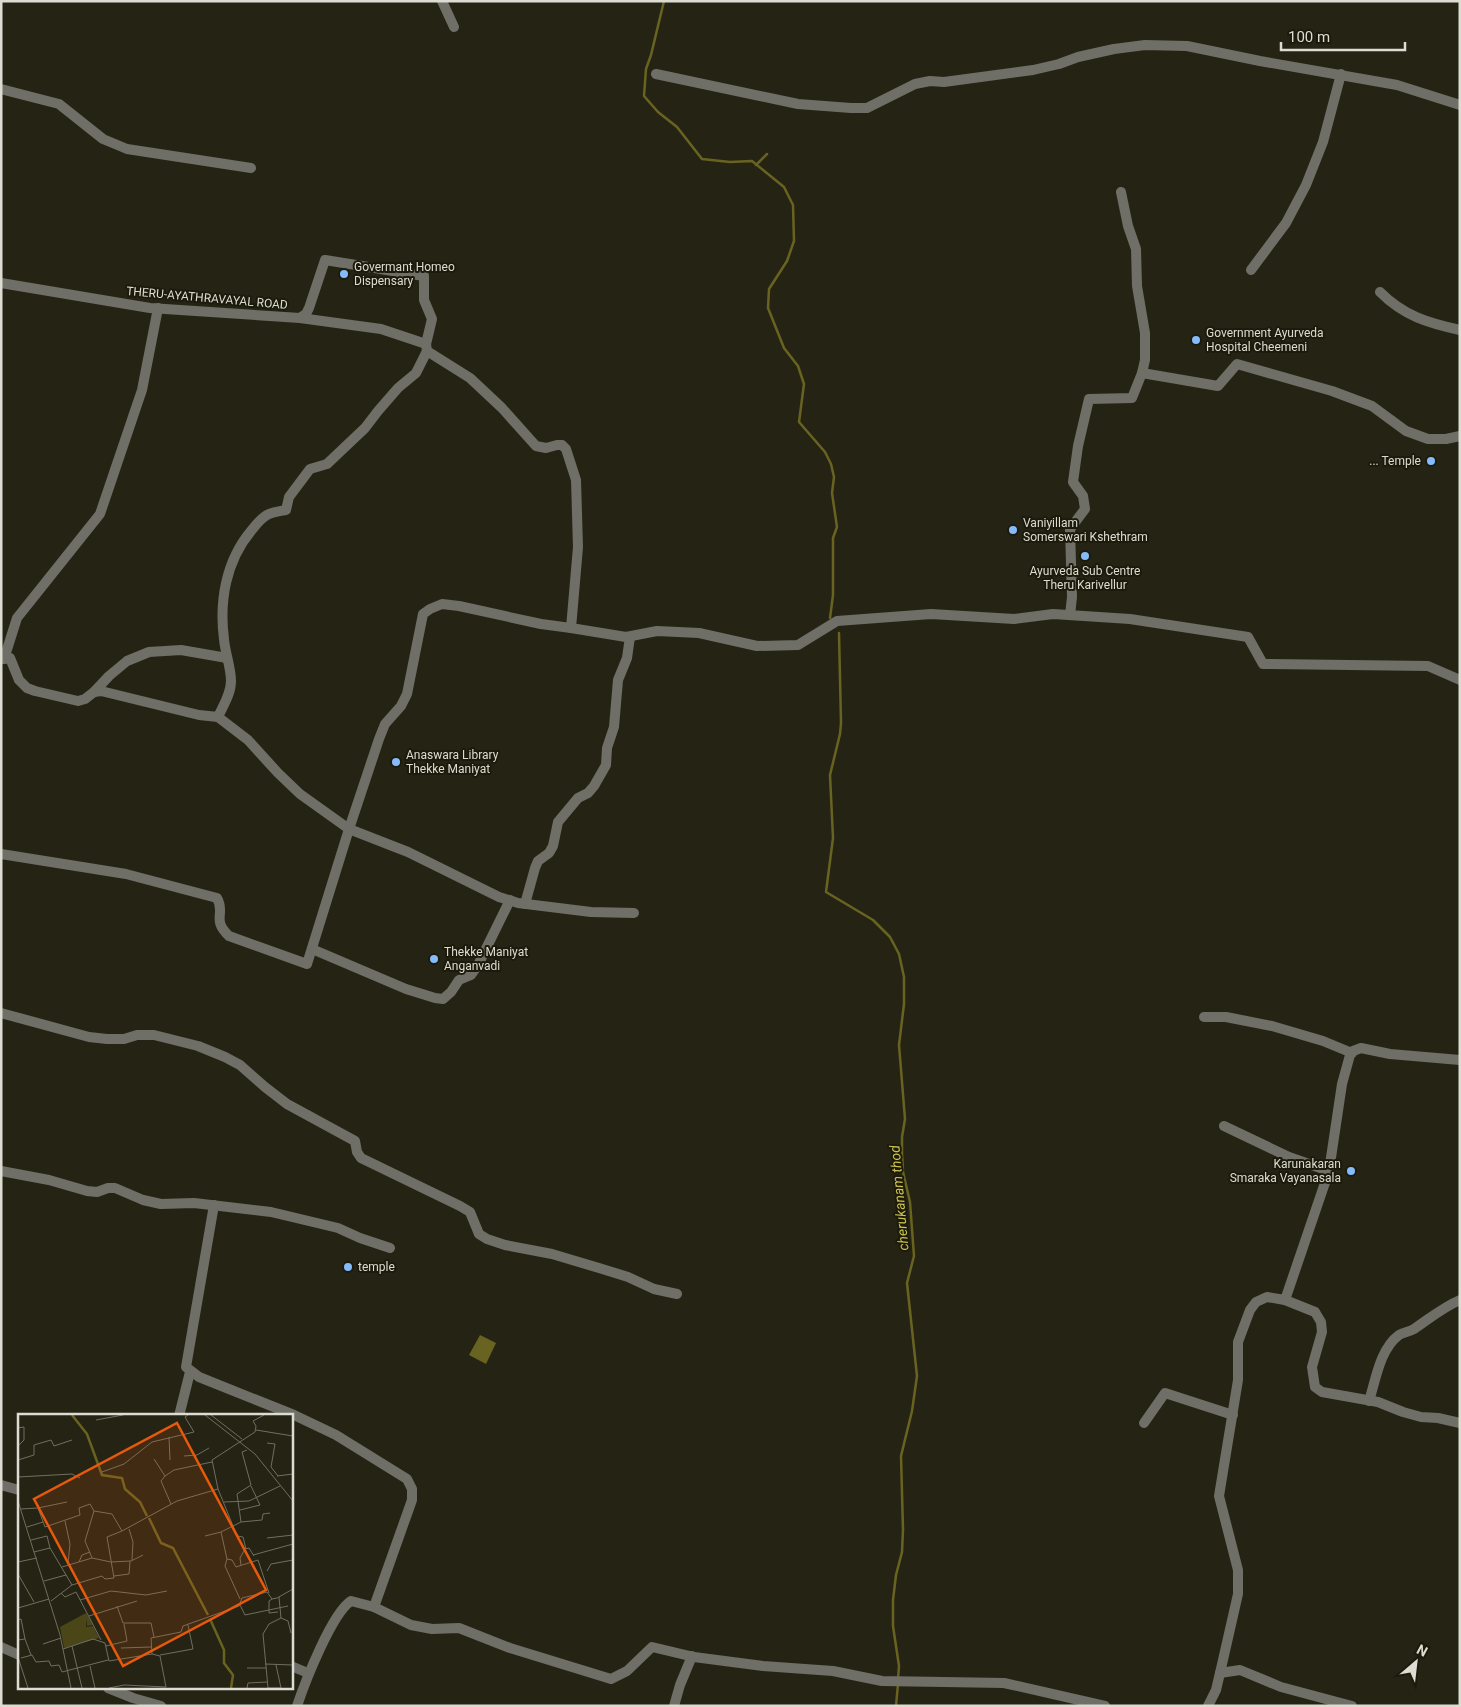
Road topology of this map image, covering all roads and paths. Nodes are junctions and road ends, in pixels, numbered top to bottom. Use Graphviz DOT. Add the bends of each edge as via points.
graph roads {
  1 [pos="442,1"];
  2 [pos="454,27"];
  3 [pos="656,74"];
  4 [pos="1341,74"];
  5 [pos="1,89"];
  6 [pos="1460,105"];
  7 [pos="251,168"];
  8 [pos="1121,192"];
  9 [pos="1251,270"];
  10 [pos="1,283"];
  11 [pos="1380,292"];
  12 [pos="158,308"];
  13 [pos="300,318"];
  14 [pos="1460,330"];
  15 [pos="426,348"];
  16 [pos="1142,373"];
  17 [pos="1460,436"];
  18 [pos="1070,615"];
  19 [pos="571,628"];
  20 [pos="630,637"];
  21 [pos="227,658"];
  22 [pos="2,659"];
  23 [pos="1460,680"];
  24 [pos="94,692"];
  25 [pos="218,717"];
  26 [pos="349,829"];
  27 [pos="1,854"];
  28 [pos="510,900"];
  29 [pos="525,904"];
  30 [pos="634,913"];
  31 [pos="312,949"];
  32 [pos="1,1013"];
  33 [pos="1204,1017"];
  34 [pos="1352,1053"];
  35 [pos="1460,1060"];
  36 [pos="1224,1126"];
  37 [pos="1,1171"];
  38 [pos="1329,1171"];
  39 [pos="214,1205"];
  40 [pos="390,1248"];
  41 [pos="677,1294"];
  42 [pos="1285,1300"];
  43 [pos="1460,1300"];
  44 [pos="190,1372"];
  45 [pos="1369,1401"];
  46 [pos="180,1414"];
  47 [pos="1233,1415"];
  48 [pos="1144,1423"];
  49 [pos="1460,1424"];
  50 [pos="1,1485"];
  51 [pos="18,1490"];
  52 [pos="374,1607"];
  53 [pos="1,1647"];
  54 [pos="18,1655"];
  55 [pos="692,1656"];
  56 [pos="292,1666"];
  57 [pos="308,1673"];
  58 [pos="1220,1673"];
  59 [pos="113,1690"];
  60 [pos="161,1706"];
  61 [pos="297,1706"];
  62 [pos="674,1706"];
  63 [pos="1104,1706"];
  64 [pos="1208,1706"];
  65 [pos="1352,1706"];
  1 -- 2 [label="street"];
  3 -- 4 [label="street" via="798,104 867,108 915,84 1033,70 1078,56 1145,45 1187,46 1260,62"];
  4 -- 6 [label="street" via="1397,85"];
  4 -- 9 [label="street" via="1323,142 1306,185 1286,223"];
  5 -- 7 [label="street" via="59,104 103,139 127,149"];
  8 -- 16 [label="street" via="1136,249 1136,276 1145,333"];
  10 -- 12 [label="street, THERU-AYATHRAVAYAL ROAD"];
  11 -- 14 [label="street" via="1407,314"];
  12 -- 13 [label="street, THERU-AYATHRAVAYAL ROAD"];
  12 -- 22 [label="street" via="142,390 100,514 17,618"];
  13 -- 15 [label="street" via="381,329"];
  13 -- 15 [label="street, THERU-AYATHRAVAYAL ROAD" via="309,308 325,260 424,276 424,300 432,319"];
  15 -- 19 [label="street" via="470,378 536,446 562,445 566,448 576,480 578,547"];
  15 -- 21 [label="street" via="416,373 398,388 365,428 326,464 310,468 290,497 286,510 268,514 235,552 223,592"];
  16 -- 17 [label="street" via="1218,386 1237,364 1372,406 1406,431 1428,439 1446,440"];
  16 -- 18 [label="street" via="1132,398 1088,399 1073,482 1083,496 1085,509 1070,529"];
  18 -- 20 [label="street" via="1014,619 931,614 837,621 798,645 757,646 700,633 657,631"];
  18 -- 23 [label="street" via="1130,619 1248,637 1263,664 1428,666"];
  19 -- 20 [label="street"];
  19 -- 26 [label="street" via="442,604 423,614 407,694 401,706 384,724"];
  20 -- 29 [label="street" via="627,658 618,680 614,727 607,748 606,765 594,786 578,798 558,822 553,846 538,861"];
  21 -- 24 [label="street" via="181,650 149,652 127,661"];
  21 -- 25 [label="street" via="231,683"];
  22 -- 24 [label="street" via="10,658 19,680 35,691 78,701"];
  24 -- 25 [label="street" via="199,716"];
  25 -- 26 [label="street" via="248,740 300,794"];
  26 -- 28 [label="street" via="408,852 457,878"];
  26 -- 31 [label="street"];
  27 -- 31 [label="street" via="126,874 217,898 220,904 218,919 229,936 307,964"];
  28 -- 29 [label="street"];
  28 -- 31 [label="street" via="478,965 443,999 406,989"];
  29 -- 30 [label="street" via="591,912"];
  32 -- 41 [label="street" via="89,1037 124,1039 154,1035 225,1056 287,1104 355,1141 356,1152 361,1158 470,1212 478,1234 487,1239 552,1254"];
  33 -- 34 [label="street" via="1226,1017 1272,1026"];
  34 -- 35 [label="street" via="1360,1048"];
  34 -- 38 [label="street" via="1342,1084"];
  36 -- 38 [label="street" via="1289,1157"];
  37 -- 39 [label="street" via="88,1191 115,1188 161,1204"];
  38 -- 42 [label="street"];
  39 -- 40 [label="street" via="302,1219 338,1228"];
  39 -- 44 [label="street" via="186,1367"];
  42 -- 45 [label="street" via="1315,1312 1322,1322 1312,1367 1315,1387 1322,1392"];
  42 -- 47 [label="street" via="1267,1297 1256,1302 1250,1310 1238,1342 1238,1380"];
  43 -- 45 [label="street" via="1400,1334 1390,1344"];
  44 -- 46 [label="street"];
  44 -- 52 [label="street" via="294,1414 407,1478 412,1500"];
  45 -- 49 [label="street" via="1422,1417"];
  47 -- 48 [label="street" via="1164,1393"];
  47 -- 58 [label="street" via="1219,1496 1238,1570 1238,1594"];
  50 -- 51 [label="street"];
  52 -- 55 [label="street" via="411,1625 432,1629 460,1628 510,1648 611,1679 627,1671 652,1647"];
  52 -- 57 [label="street" via="352,1601 344,1606"];
  53 -- 54 [label="street"];
  55 -- 62 [label="street"];
  55 -- 63 [label="street" via="833,1672 882,1681 1004,1683"];
  56 -- 57 [label="street"];
  57 -- 61 [label="street"];
  58 -- 64 [label="street"];
  58 -- 65 [label="street" via="1240,1670 1281,1687"];
  59 -- 60 [label="street"];
}
